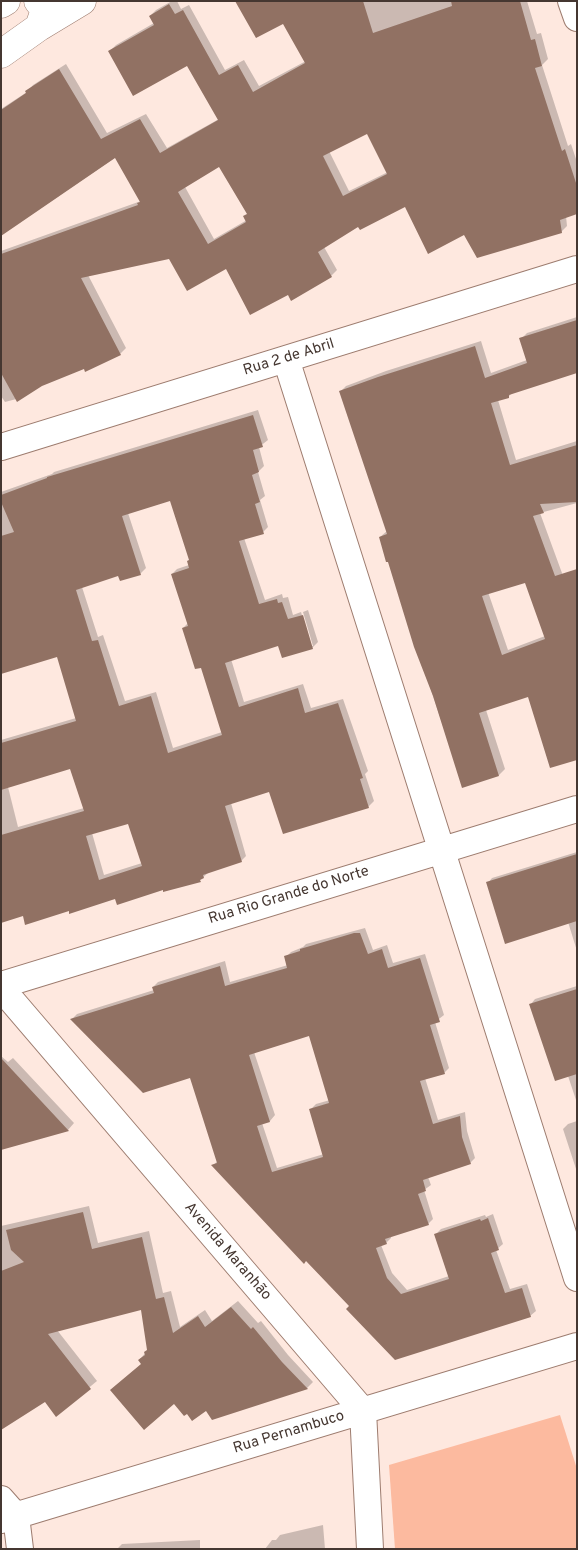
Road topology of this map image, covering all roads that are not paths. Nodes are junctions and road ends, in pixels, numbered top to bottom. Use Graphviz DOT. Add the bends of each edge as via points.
graph roads {
  1 [pos="6,1"];
  2 [pos="82,1"];
  3 [pos="572,1"];
  4 [pos="1,4"];
  5 [pos="39,14"];
  6 [pos="577,18"];
  7 [pos="1,54"];
  8 [pos="577,268"];
  9 [pos="286,358"];
  10 [pos="1,447"];
  11 [pos="577,809"];
  12 [pos="440,850"];
  13 [pos="1,986"];
  14 [pos="577,1278"];
  15 [pos="577,1346"];
  16 [pos="363,1411"];
  17 [pos="6,1512"];
  18 [pos="20,1549"];
  19 [pos="370,1549"];
  1 -- 4 [label="street"];
  2 -- 5 [label="street"];
  3 -- 6 [label="street"];
  5 -- 7 [label="street"];
  8 -- 9 [label="street, Rua 2 de Abril"];
  9 -- 10 [label="street, Rua 2 de Abril"];
  9 -- 12 [label="street"];
  11 -- 12 [label="street, Rua Rio Grande do Norte"];
  12 -- 13 [label="street, Rua Rio Grande do Norte"];
  12 -- 14 [label="street"];
  13 -- 16 [label="street, Avenida Maranhão"];
  15 -- 16 [label="street, Rua Pernambuco"];
  16 -- 17 [label="street, Rua Pernambuco"];
  16 -- 19 [label="street"];
  17 -- 18 [label="street"];
}
